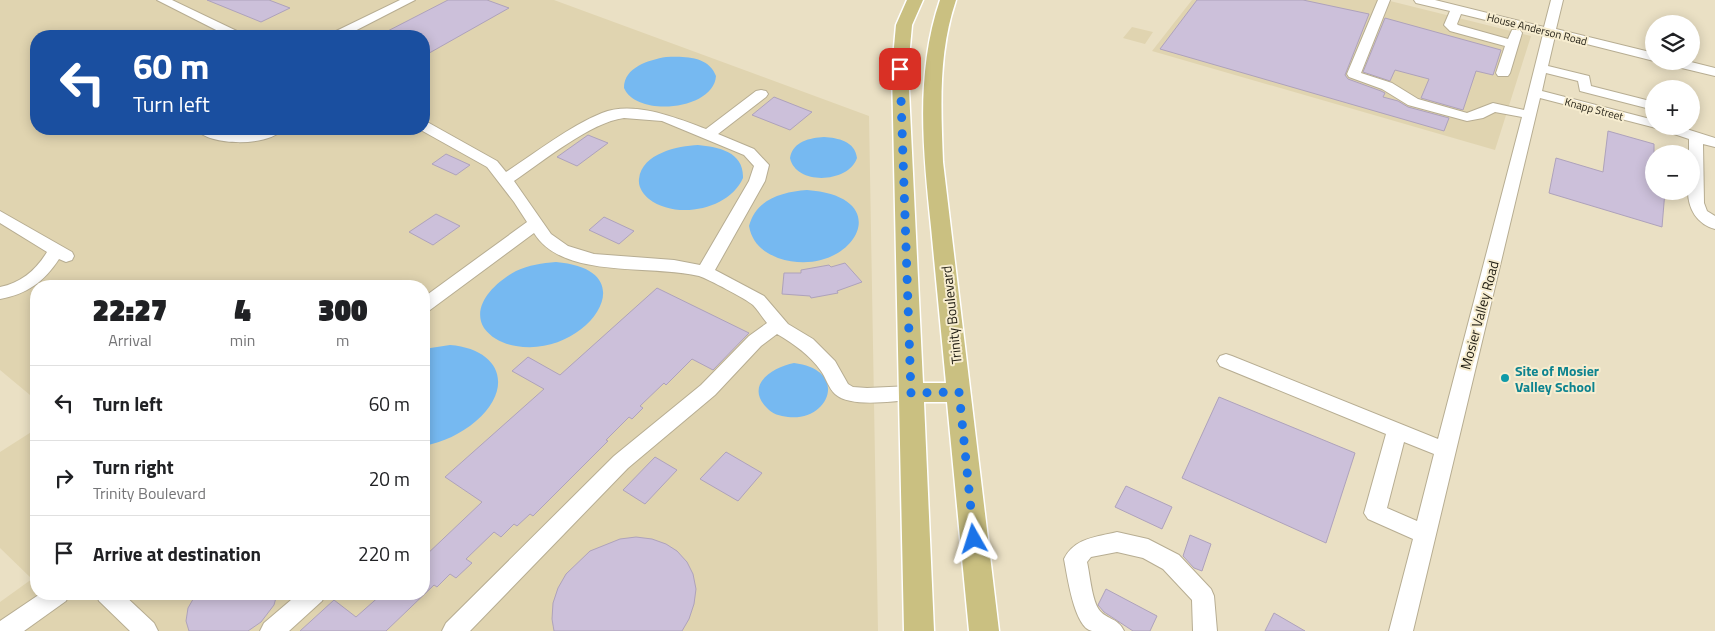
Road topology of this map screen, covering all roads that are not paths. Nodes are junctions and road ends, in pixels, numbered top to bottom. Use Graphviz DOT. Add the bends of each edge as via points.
graph roads {
  1 [pos="163,0"];
  2 [pos="409,0"];
  3 [pos="916,0"];
  4 [pos="948,0"];
  5 [pos="1384,0"];
  6 [pos="1420,0"];
  7 [pos="1558,0"];
  8 [pos="1457,9"];
  9 [pos="1519,24"];
  10 [pos="225,30"];
  11 [pos="348,30"];
  12 [pos="1550,32"];
  13 [pos="1513,44"];
  14 [pos="1645,55"];
  15 [pos="1541,68"];
  16 [pos="1700,68"];
  17 [pos="1715,72"];
  18 [pos="1503,73"];
  19 [pos="1535,93"];
  20 [pos="761,94"];
  21 [pos="1645,104"];
  22 [pos="1530,115"];
  23 [pos="1645,122"];
  24 [pos="430,129"];
  25 [pos="223,135"];
  26 [pos="266,135"];
  27 [pos="708,135"];
  28 [pos="1688,135"];
  29 [pos="1696,138"];
  30 [pos="1715,143"];
  31 [pos="506,179"];
  32 [pos="0,216"];
  33 [pos="535,224"];
  34 [pos="1715,224"];
  35 [pos="705,272"];
  36 [pos="33,280"];
  37 [pos="30,283"];
  38 [pos="0,293"];
  39 [pos="430,302"];
  40 [pos="778,324"];
  41 [pos="1226,362"];
  42 [pos="959,392"];
  43 [pos="911,393"];
  44 [pos="1397,430"];
  45 [pos="1445,450"];
  46 [pos="1425,534"];
  47 [pos="49,600"];
  48 [pos="113,600"];
  49 [pos="307,600"];
  50 [pos="1108,630"];
  51 [pos="5,631"];
  52 [pos="146,631"];
  53 [pos="272,631"];
  54 [pos="454,631"];
  55 [pos="919,631"];
  56 [pos="984,631"];
  57 [pos="1205,631"];
  58 [pos="1401,631"];
  1 -- 10 [label="street"];
  2 -- 11 [label="street"];
  3 -- 43 [label="main road" via="904,25 900,69"];
  4 -- 42 [label="main road, Trinity Boulevard" via="940,18 934,51 932,96 934,162"];
  5 -- 22 [label="street" via="1354,74 1386,86 1413,102 1467,117 1493,107"];
  6 -- 8 [label="street, House Anderson Road"];
  7 -- 12 [label="street, Mosier Valley Road"];
  8 -- 9 [label="street, House Anderson Road"];
  8 -- 13 [label="street" via="1450,25 1454,28"];
  9 -- 12 [label="street, House Anderson Road"];
  9 -- 13 [label="street"];
  12 -- 14 [label="street, House Anderson Road"];
  12 -- 15 [label="street, Mosier Valley Road"];
  13 -- 18 [label="street"];
  15 -- 19 [label="street, Mosier Valley Road"];
  15 -- 21 [label="street" via="1584,79 1585,88"];
  16 -- 17 [label="street"];
  19 -- 22 [label="street, Mosier Valley Road"];
  19 -- 23 [label="street, Knapp Street"];
  20 -- 27 [label="street"];
  22 -- 45 [label="street, Mosier Valley Road"];
  24 -- 31 [label="street" via="492,164"];
  25 -- 26 [label="street" via="252,140"];
  27 -- 31 [label="street" via="652,115 607,116"];
  27 -- 35 [label="street" via="749,152 762,165 757,180"];
  28 -- 29 [label="street"];
  29 -- 30 [label="street"];
  29 -- 34 [label="street" via="1696,203 1701,214"];
  31 -- 33 [label="street"];
  32 -- 36 [label="street" via="61,253"];
  33 -- 35 [label="street" via="545,238 562,250 593,260 674,266"];
  33 -- 39 [label="street"];
  35 -- 40 [label="street" via="758,300"];
  37 -- 38 [label="street"];
  40 -- 43 [label="street" via="782,330 807,344 828,366 841,389 850,394"];
  40 -- 54 [label="street" via="755,341 708,390 621,462"];
  41 -- 44 [label="street"];
  42 -- 43 [label="main road"];
  42 -- 56 [label="main road, Trinity Boulevard"];
  43 -- 55 [label="main road"];
  44 -- 45 [label="street"];
  44 -- 46 [label="street" via="1375,513"];
  45 -- 46 [label="street, Mosier Valley Road"];
  46 -- 58 [label="street, Mosier Valley Road"];
  47 -- 51 [label="street"];
  48 -- 52 [label="street"];
  49 -- 53 [label="street"];
  50 -- 57 [label="street" via="1093,620 1086,608 1075,559 1085,549 1117,542 1148,549 1171,562 1203,596"];
}
